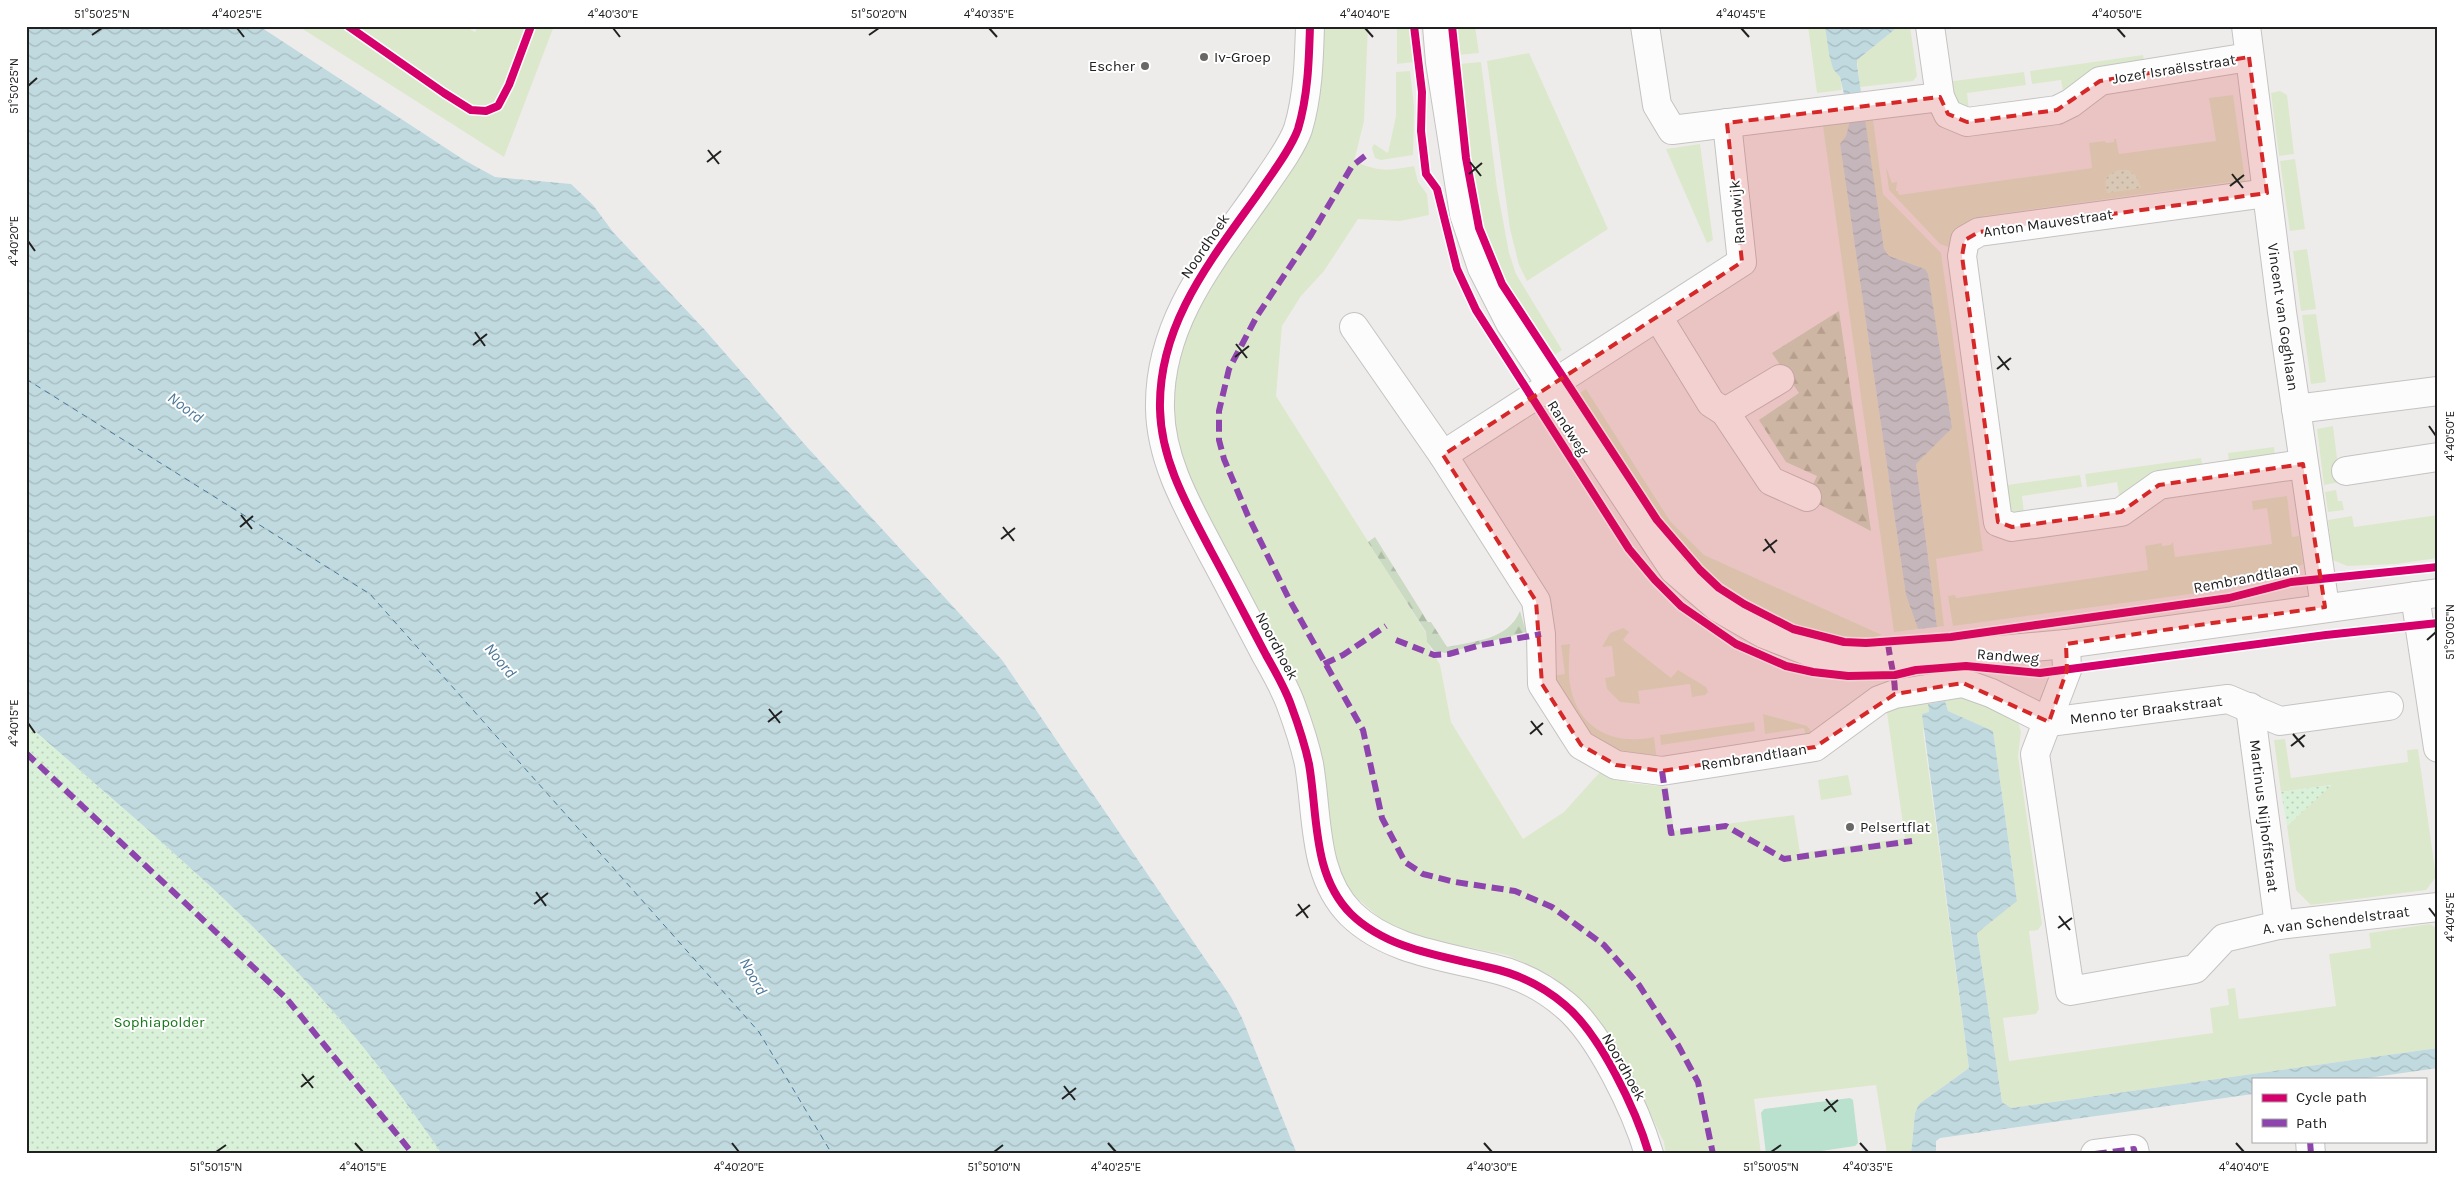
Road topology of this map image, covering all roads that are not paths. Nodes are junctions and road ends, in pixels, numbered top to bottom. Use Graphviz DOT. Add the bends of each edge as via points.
graph roads {
  1 [pos="1310,26"];
  2 [pos="1437,26"];
  3 [pos="1645,26"];
  4 [pos="1930,26"];
  5 [pos="2246,26"];
  6 [pos="2249,57"];
  7 [pos="1940,97"];
  8 [pos="1728,123"];
  9 [pos="2267,193"];
  10 [pos="1658,317"];
  11 [pos="1354,327"];
  12 [pos="1780,379"];
  13 [pos="1549,385"];
  14 [pos="2438,391"];
  15 [pos="2296,409"];
  16 [pos="1725,412"];
  17 [pos="1443,455"];
  18 [pos="2438,456"];
  19 [pos="2303,464"];
  20 [pos="2346,471"];
  21 [pos="1807,497"];
  22 [pos="2426,595"];
  23 [pos="2325,607"];
  24 [pos="2066,644"];
  25 [pos="2389,706"];
  26 [pos="2250,707"];
  27 [pos="2048,722"];
  28 [pos="2438,748"];
  29 [pos="2438,907"];
  30 [pos="2279,925"];
  31 [pos="2070,991"];
  32 [pos="1649,1154"];
  33 [pos="2095,1154"];
  34 [pos="2135,1154"];
  1 -- 32 [label="street, Noordhoek" via="1309,69 1297,132 1207,264 1184,304 1170,338 1162,373 1160,412 1168,454 1180,492 1290,701 1308,762 1322,863 1338,900 1366,927 1400,945 1525,979 1568,1007 1590,1034 1620,1084"];
  2 -- 13 [label="street, Randweg" via="1464,214 1482,268 1506,315"];
  3 -- 8 [label="street" via="1657,105 1672,130"];
  4 -- 7 [label="street"];
  5 -- 6 [label="street, Vincent van Goghlaan"];
  6 -- 7 [label="street, Jozef Israëlsstraat" via="2100,80 2072,103 2057,110 1967,122 1948,114"];
  6 -- 9 [label="street, Vincent van Goghlaan"];
  7 -- 8 [label="street"];
  8 -- 10 [label="street, Randwijk" via="1742,262"];
  9 -- 15 [label="street, Vincent van Goghlaan"];
  9 -- 19 [label="street, Anton Mauvestraat" via="1979,232 1965,240 1962,256 1998,522 2012,527 2121,512 2159,485"];
  10 -- 13 [label="street, Randwijk"];
  10 -- 16 [label="street" via="1712,403"];
  11 -- 17 [label="street, Rembrandtlaan"];
  12 -- 16 [label="street"];
  13 -- 17 [label="street, Randwijk"];
  13 -- 24 [label="street, Randweg" via="1674,570 1716,606 1764,634 1815,654 1890,660"];
  14 -- 15 [label="street"];
  15 -- 19 [label="street, Vincent van Goghlaan"];
  16 -- 21 [label="street" via="1771,481"];
  17 -- 27 [label="street, Rembrandtlaan" via="1536,601 1541,634 1542,684 1581,745 1616,765 1662,771 1815,747 1879,700 1895,694 1963,683 1991,693"];
  18 -- 20 [label="street"];
  19 -- 23 [label="street, Vincent van Goghlaan"];
  22 -- 23 [label="street"];
  22 -- 28 [label="street"];
  23 -- 24 [label="street"];
  24 -- 27 [label="street, Menno ter Braakstraat" via="2068,670"];
  25 -- 26 [label="street, Menno ter Braakstraat" via="2280,721"];
  26 -- 27 [label="street, Menno ter Braakstraat" via="2228,699"];
  26 -- 30 [label="street, Martinus Nijhoffstraat"];
  27 -- 31 [label="street, Menno ter Braakstraat" via="2035,754"];
  29 -- 30 [label="street, A. van Schendelstraat"];
  30 -- 31 [label="street, A. van Schendelstraat" via="2224,938 2195,969"];
  33 -- 34 [label="street" via="2134,1149"];
}
